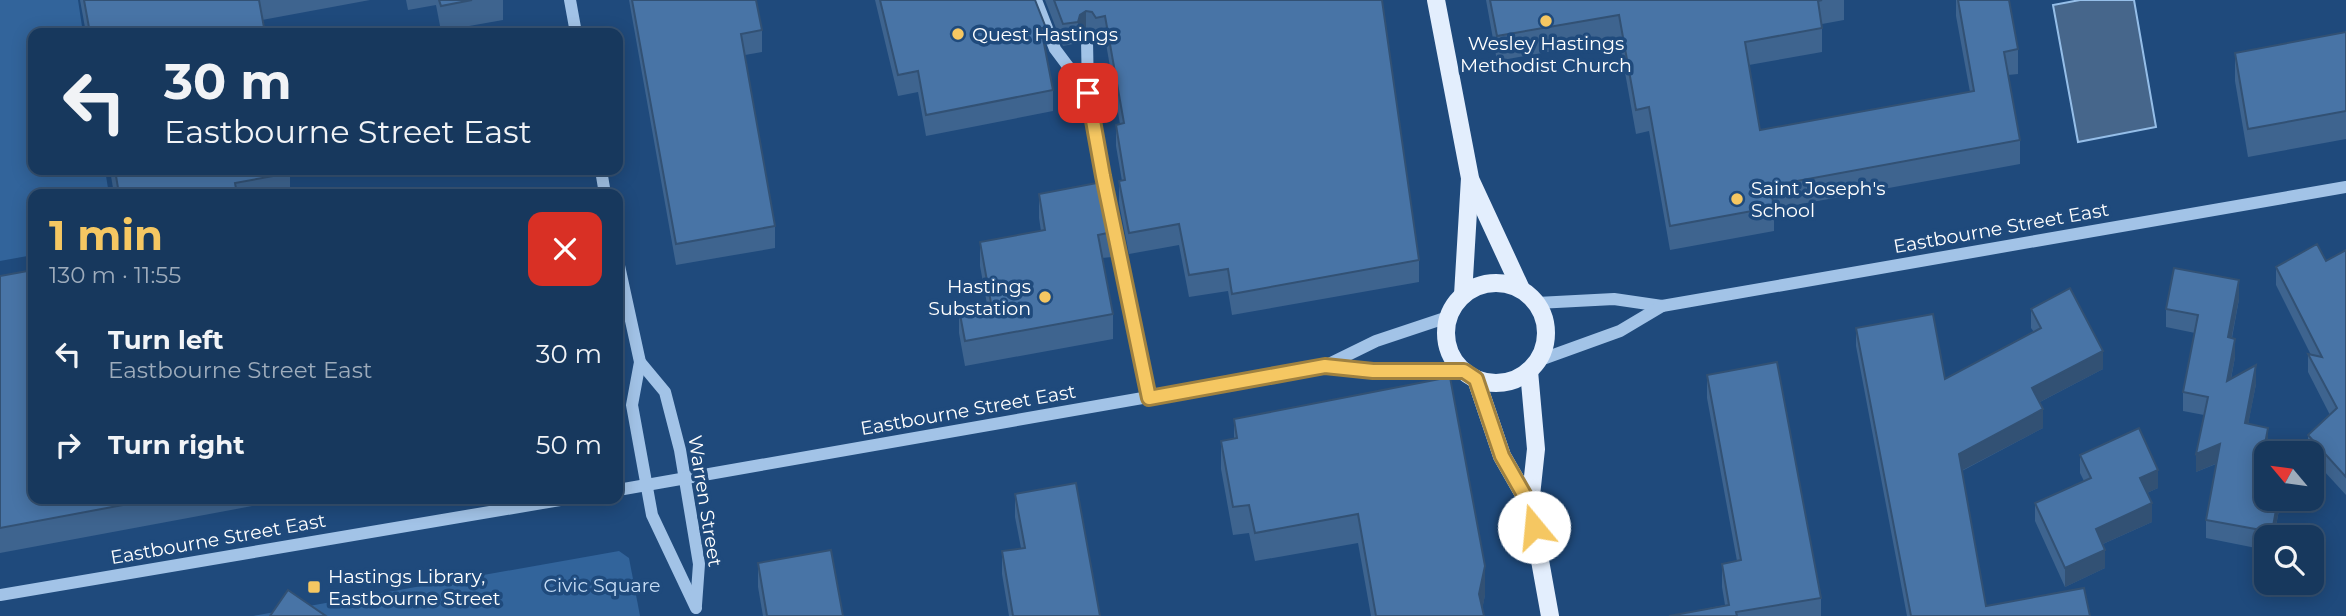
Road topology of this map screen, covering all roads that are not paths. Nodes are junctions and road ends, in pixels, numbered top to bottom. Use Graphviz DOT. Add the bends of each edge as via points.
graph roads {
  1 [pos="570,0"];
  2 [pos="1036,0"];
  3 [pos="1437,0"];
  4 [pos="575,28"];
  5 [pos="1087,41"];
  6 [pos="1088,93"];
  7 [pos="1469,178"];
  8 [pos="2346,187"];
  9 [pos="623,284"];
  10 [pos="1521,289"];
  11 [pos="1463,295"];
  12 [pos="1537,303"];
  13 [pos="1662,306"];
  14 [pos="1448,317"];
  15 [pos="640,362"];
  16 [pos="1325,366"];
  17 [pos="1533,366"];
  18 [pos="1470,375"];
  19 [pos="1149,398"];
  20 [pos="686,480"];
  21 [pos="646,485"];
  22 [pos="623,489"];
  23 [pos="537,504"];
  24 [pos="1530,505"];
  25 [pos="0,595"];
  26 [pos="697,612"];
  27 [pos="1550,616"];
  1 -- 4 [label="street"];
  2 -- 6 [label="street" via="1055,49"];
  3 -- 7 [label="main road"];
  5 -- 6 [label="street"];
  6 -- 19 [label="street"];
  7 -- 10 [label="main road"];
  7 -- 11 [label="main road"];
  8 -- 13 [label="street, Eastbourne Street East"];
  9 -- 15 [label="street, Warren Street"];
  10 -- 11 [label="main road" via="1497,282"];
  10 -- 12 [label="main road"];
  11 -- 14 [label="main road"];
  12 -- 13 [label="street, Eastbourne Street East" via="1614,299"];
  12 -- 17 [label="main road" via="1546,324 1543,351"];
  13 -- 17 [label="street, Eastbourne Street East" via="1620,331"];
  14 -- 16 [label="street, Eastbourne Street East" via="1376,341"];
  14 -- 18 [label="main road" via="1446,337 1451,356"];
  15 -- 20 [label="street, Warren Street" via="665,391"];
  15 -- 21 [label="street, Warren Street" via="632,405"];
  16 -- 18 [label="street, Eastbourne Street East"];
  16 -- 19 [label="street, Eastbourne Street East"];
  17 -- 18 [label="main road" via="1512,380 1494,383"];
  17 -- 24 [label="main road" via="1536,449"];
  18 -- 24 [label="main road" via="1502,456"];
  19 -- 20 [label="street, Eastbourne Street East"];
  20 -- 21 [label="street, Eastbourne Street East"];
  20 -- 26 [label="street, Warren Street" via="699,564"];
  21 -- 22 [label="street, Eastbourne Street East"];
  21 -- 26 [label="street, Warren Street" via="652,515"];
  23 -- 25 [label="street, Eastbourne Street East"];
  24 -- 27 [label="main road"];
}
